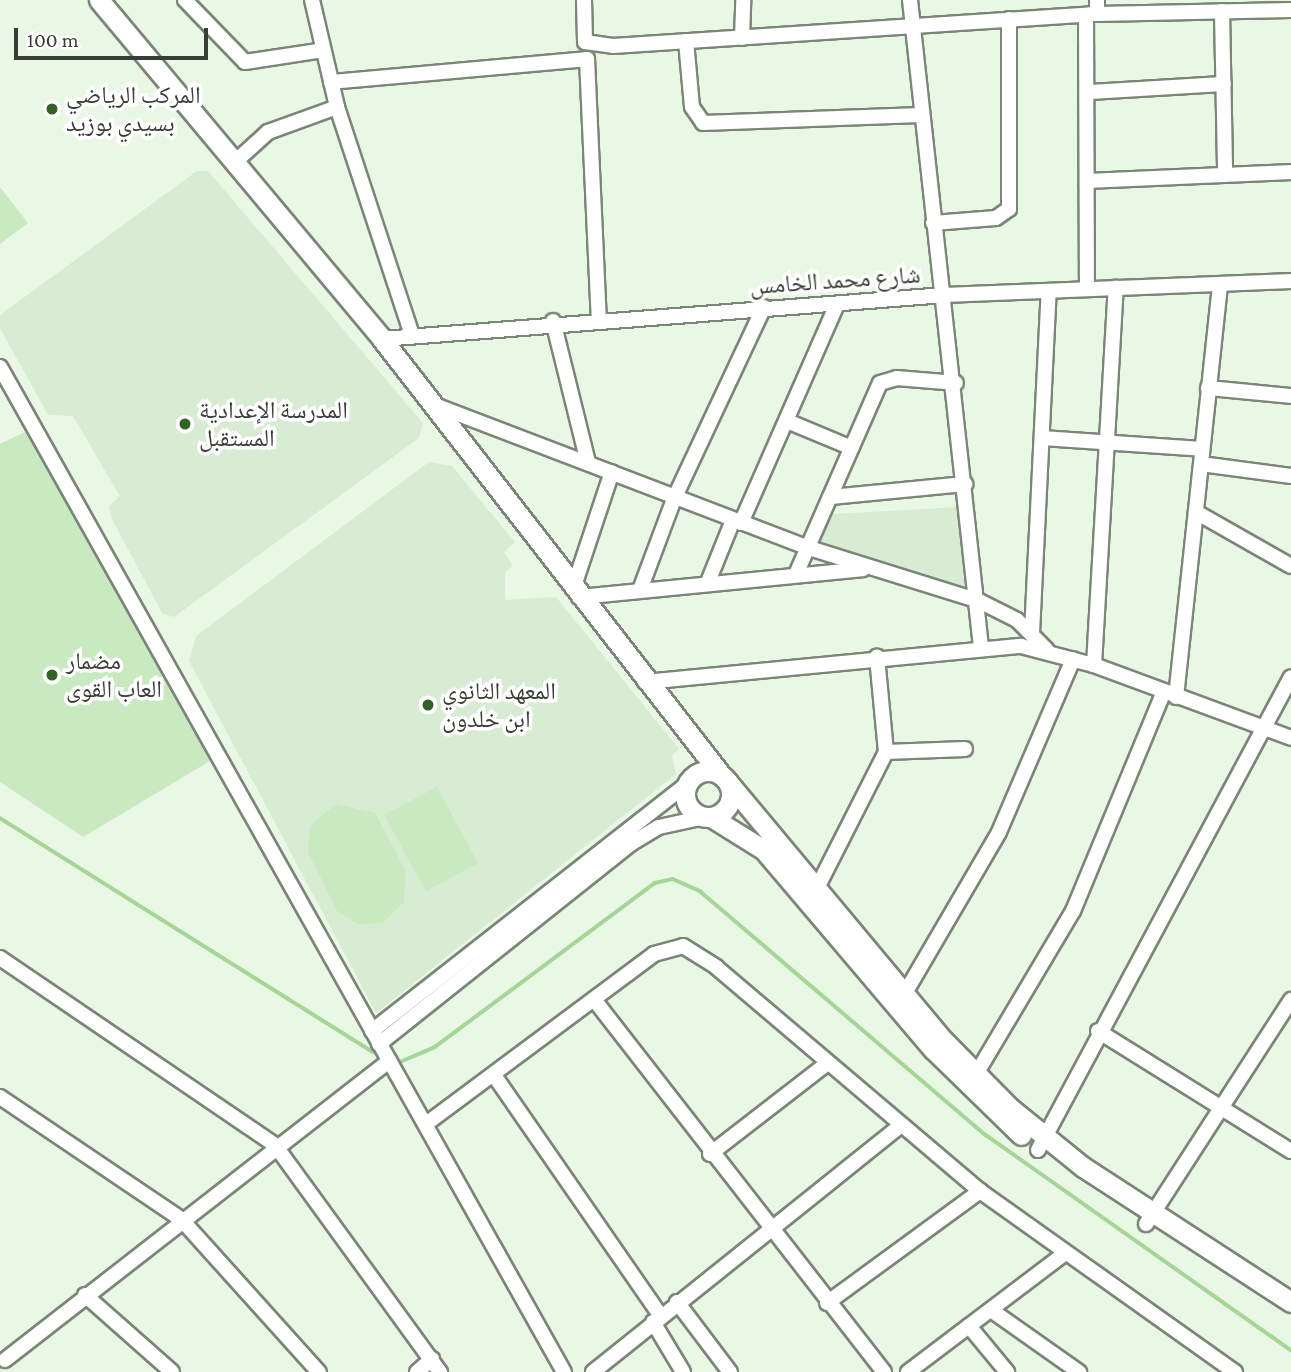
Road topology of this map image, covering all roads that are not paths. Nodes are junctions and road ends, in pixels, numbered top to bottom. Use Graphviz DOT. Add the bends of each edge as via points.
graph roads {
  1 [pos="99,0"];
  2 [pos="185,0"];
  3 [pos="312,0"];
  4 [pos="584,0"];
  5 [pos="743,0"];
  6 [pos="911,0"];
  7 [pos="1093,10"];
  8 [pos="1291,10"];
  9 [pos="1222,11"];
  10 [pos="1009,19"];
  11 [pos="914,24"];
  12 [pos="743,38"];
  13 [pos="585,41"];
  14 [pos="686,41"];
  15 [pos="323,50"];
  16 [pos="587,59"];
  17 [pos="331,82"];
  18 [pos="1224,84"];
  19 [pos="1088,92"];
  20 [pos="337,107"];
  21 [pos="920,115"];
  22 [pos="235,162"];
  23 [pos="1224,172"];
  24 [pos="1291,172"];
  25 [pos="1088,181"];
  26 [pos="933,223"];
  27 [pos="1291,281"];
  28 [pos="1220,284"];
  29 [pos="1116,288"];
  30 [pos="1087,289"];
  31 [pos="1049,291"];
  32 [pos="945,295"];
  33 [pos="837,304"];
  34 [pos="764,307"];
  35 [pos="599,319"];
  36 [pos="553,321"];
  37 [pos="412,335"];
  38 [pos="382,339"];
  39 [pos="0,367"];
  40 [pos="956,383"];
  41 [pos="1208,388"];
  42 [pos="1291,396"];
  43 [pos="429,403"];
  44 [pos="787,421"];
  45 [pos="1042,438"];
  46 [pos="1110,443"];
  47 [pos="852,448"];
  48 [pos="1202,456"];
  49 [pos="588,462"];
  50 [pos="612,472"];
  51 [pos="1291,476"];
  52 [pos="965,484"];
  53 [pos="830,496"];
  54 [pos="674,499"];
  55 [pos="1196,512"];
  56 [pos="737,521"];
  57 [pos="806,547"];
  58 [pos="1291,566"];
  59 [pos="872,568"];
  60 [pos="797,572"];
  61 [pos="708,582"];
  62 [pos="640,590"];
  63 [pos="576,593"];
  64 [pos="979,601"];
  65 [pos="1032,633"];
  66 [pos="981,647"];
  67 [pos="1046,650"];
  68 [pos="877,656"];
  69 [pos="1073,659"];
  70 [pos="1094,665"];
  71 [pos="1291,677"];
  72 [pos="645,682"];
  73 [pos="1170,694"];
  74 [pos="682,728"];
  75 [pos="1265,729"];
  76 [pos="1291,738"];
  77 [pos="965,749"];
  78 [pos="886,752"];
  79 [pos="724,779"];
  80 [pos="690,780"];
  81 [pos="708,817"];
  82 [pos="816,890"];
  83 [pos="0,958"];
  84 [pos="900,1000"];
  85 [pos="1291,1000"];
  86 [pos="596,1002"];
  87 [pos="1098,1031"];
  88 [pos="376,1037"];
  89 [pos="388,1061"];
  90 [pos="825,1065"];
  91 [pos="496,1078"];
  92 [pos="971,1081"];
  93 [pos="0,1097"];
  94 [pos="1223,1110"];
  95 [pos="425,1124"];
  96 [pos="898,1127"];
  97 [pos="1041,1144"];
  98 [pos="275,1145"];
  99 [pos="1291,1151"];
  100 [pos="710,1154"];
  101 [pos="980,1191"];
  102 [pos="181,1219"];
  103 [pos="1149,1219"];
  104 [pos="766,1228"];
  105 [pos="1064,1254"];
  106 [pos="85,1295"];
  107 [pos="677,1302"];
  108 [pos="1291,1302"];
  109 [pos="827,1303"];
  110 [pos="991,1310"];
  111 [pos="1291,1317"];
  112 [pos="657,1319"];
  113 [pos="969,1326"];
  114 [pos="432,1359"];
  115 [pos="6,1363"];
  116 [pos="172,1372"];
  117 [pos="319,1372"];
  118 [pos="416,1372"];
  119 [pos="440,1372"];
  120 [pos="564,1372"];
  121 [pos="593,1372"];
  122 [pos="683,1372"];
  123 [pos="730,1372"];
  124 [pos="884,1372"];
  125 [pos="908,1372"];
  126 [pos="1007,1372"];
  127 [pos="1079,1372"];
  128 [pos="1235,1372"];
  1 -- 22 [label="street"];
  2 -- 15 [label="street" via="245,62"];
  3 -- 15 [label="street"];
  4 -- 13 [label="street"];
  5 -- 12 [label="street"];
  6 -- 11 [label="street"];
  7 -- 9 [label="street"];
  7 -- 10 [label="street"];
  7 -- 19 [label="street"];
  8 -- 9 [label="street"];
  9 -- 18 [label="street"];
  10 -- 11 [label="street"];
  10 -- 26 [label="street" via="1009,209 996,218"];
  11 -- 12 [label="street"];
  11 -- 21 [label="street"];
  12 -- 14 [label="street"];
  13 -- 14 [label="street"];
  13 -- 16 [label="street"];
  14 -- 21 [label="street" via="692,107 707,124"];
  15 -- 17 [label="street"];
  16 -- 17 [label="street"];
  16 -- 35 [label="street"];
  17 -- 20 [label="street"];
  18 -- 19 [label="street"];
  18 -- 23 [label="street"];
  19 -- 25 [label="street"];
  20 -- 22 [label="street" via="268,132"];
  20 -- 37 [label="street"];
  21 -- 26 [label="street"];
  22 -- 38 [label="street"];
  23 -- 24 [label="street"];
  23 -- 25 [label="street"];
  25 -- 30 [label="street"];
  26 -- 32 [label="street"];
  27 -- 28 [label="street, شارع محمد الخامس"];
  28 -- 29 [label="street, شارع محمد الخامس"];
  28 -- 41 [label="street"];
  29 -- 30 [label="street, شارع محمد الخامس"];
  29 -- 46 [label="street"];
  30 -- 31 [label="street, شارع محمد الخامس"];
  31 -- 32 [label="street, شارع محمد الخامس"];
  31 -- 45 [label="street"];
  32 -- 33 [label="street, شارع محمد الخامس"];
  32 -- 40 [label="street"];
  33 -- 34 [label="street, شارع محمد الخامس"];
  33 -- 44 [label="street"];
  34 -- 35 [label="street, شارع محمد الخامس"];
  34 -- 54 [label="street"];
  35 -- 36 [label="street, شارع محمد الخامس"];
  36 -- 37 [label="street, شارع محمد الخامس"];
  36 -- 49 [label="street"];
  37 -- 38 [label="street, شارع محمد الخامس"];
  38 -- 43 [label="street"];
  39 -- 88 [label="street"];
  40 -- 47 [label="street" via="884,380"];
  40 -- 52 [label="street"];
  41 -- 42 [label="street"];
  41 -- 48 [label="street"];
  43 -- 49 [label="street"];
  43 -- 63 [label="street"];
  44 -- 47 [label="street"];
  44 -- 56 [label="street"];
  45 -- 46 [label="street"];
  45 -- 65 [label="street"];
  46 -- 48 [label="street"];
  46 -- 70 [label="street"];
  47 -- 53 [label="street"];
  48 -- 51 [label="street"];
  48 -- 55 [label="street"];
  49 -- 50 [label="street"];
  50 -- 54 [label="street"];
  50 -- 63 [label="street"];
  52 -- 53 [label="street"];
  52 -- 64 [label="street"];
  53 -- 57 [label="street"];
  54 -- 56 [label="street"];
  54 -- 62 [label="street"];
  55 -- 58 [label="street"];
  55 -- 73 [label="street"];
  56 -- 57 [label="street"];
  56 -- 61 [label="street"];
  57 -- 59 [label="street"];
  57 -- 60 [label="street"];
  59 -- 60 [label="street"];
  59 -- 64 [label="street"];
  60 -- 61 [label="street"];
  61 -- 62 [label="street"];
  62 -- 63 [label="street"];
  63 -- 72 [label="street"];
  64 -- 65 [label="street"];
  64 -- 66 [label="street"];
  65 -- 67 [label="street"];
  66 -- 67 [label="street"];
  66 -- 68 [label="street"];
  67 -- 69 [label="street"];
  68 -- 72 [label="street"];
  68 -- 78 [label="street"];
  69 -- 70 [label="street"];
  69 -- 84 [label="street" via="999,832"];
  70 -- 73 [label="street"];
  71 -- 75 [label="street"];
  72 -- 74 [label="street"];
  73 -- 75 [label="street"];
  73 -- 92 [label="street" via="1073,911"];
  74 -- 79 [label="street"];
  74 -- 80 [label="street" via="693,757"];
  75 -- 76 [label="street"];
  75 -- 87 [label="street"];
  77 -- 78 [label="street"];
  78 -- 82 [label="street"];
  79 -- 80 [label="street" via="702,772"];
  79 -- 81 [label="street" via="729,803"];
  79 -- 82 [label="street"];
  80 -- 81 [label="street" via="687,803"];
  80 -- 88 [label="street"];
  81 -- 84 [label="street" via="764,850"];
  81 -- 88 [label="street" via="659,827 632,843"];
  82 -- 84 [label="street"];
  83 -- 98 [label="street"];
  84 -- 92 [label="street"];
  85 -- 94 [label="street"];
  86 -- 90 [label="street" via="654,954 683,946 716,967"];
  86 -- 91 [label="street"];
  86 -- 100 [label="street"];
  87 -- 94 [label="street"];
  87 -- 97 [label="street"];
  88 -- 89 [label="street"];
  89 -- 95 [label="street"];
  89 -- 98 [label="street"];
  90 -- 96 [label="street"];
  90 -- 100 [label="street"];
  91 -- 95 [label="street"];
  91 -- 112 [label="street"];
  92 -- 97 [label="street"];
  93 -- 102 [label="street"];
  94 -- 99 [label="street"];
  94 -- 103 [label="street"];
  95 -- 120 [label="street"];
  96 -- 101 [label="street"];
  96 -- 104 [label="street"];
  97 -- 103 [label="street"];
  98 -- 102 [label="street"];
  98 -- 114 [label="street"];
  100 -- 104 [label="street"];
  101 -- 105 [label="street"];
  101 -- 109 [label="street"];
  102 -- 106 [label="street"];
  102 -- 117 [label="street"];
  103 -- 108 [label="street"];
  103 -- 111 [label="street"];
  104 -- 107 [label="street"];
  104 -- 109 [label="street"];
  105 -- 110 [label="street"];
  105 -- 128 [label="street"];
  106 -- 115 [label="street"];
  106 -- 116 [label="street"];
  107 -- 112 [label="street"];
  107 -- 123 [label="street"];
  109 -- 124 [label="street"];
  110 -- 113 [label="street"];
  110 -- 127 [label="street"];
  112 -- 121 [label="street"];
  112 -- 122 [label="street"];
  113 -- 125 [label="street"];
  113 -- 126 [label="street"];
  114 -- 118 [label="street"];
  114 -- 119 [label="street"];
}
